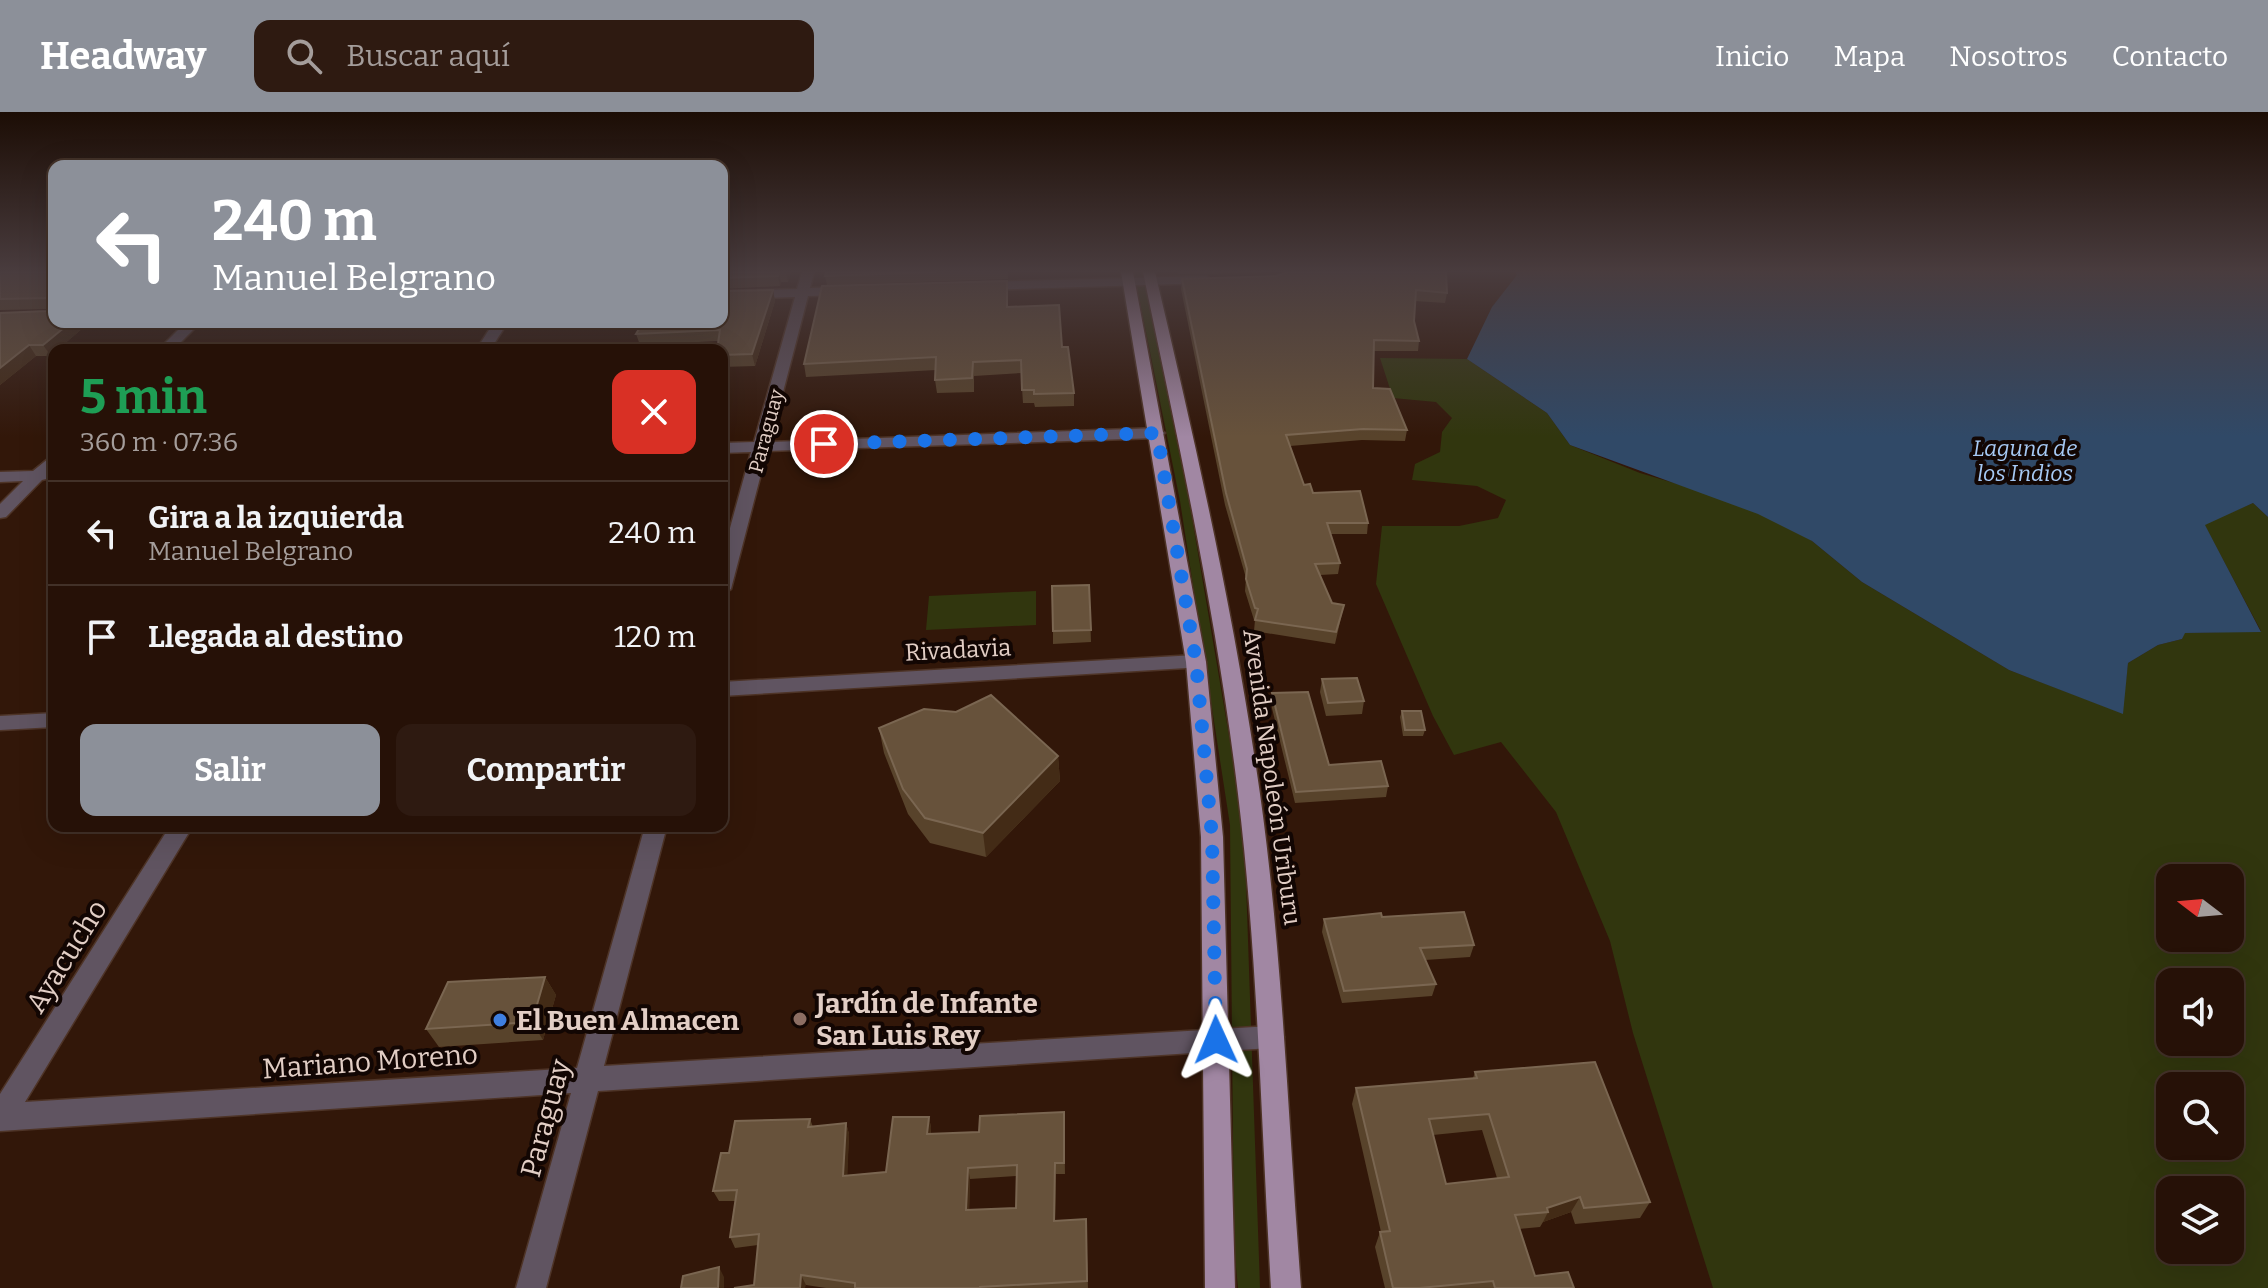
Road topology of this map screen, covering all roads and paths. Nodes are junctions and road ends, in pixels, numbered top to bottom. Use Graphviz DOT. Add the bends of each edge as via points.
graph roads {
  1 [pos="793,327"];
  2 [pos="1145,327"];
  3 [pos="1154,327"];
  4 [pos="188,328"];
  5 [pos="171,344"];
  6 [pos="1157,433"];
  7 [pos="763,446"];
  8 [pos="728,448"];
  9 [pos="45,475"];
  10 [pos="0,477"];
  11 [pos="0,513"];
  12 [pos="728,568"];
  13 [pos="1196,662"];
  14 [pos="728,689"];
  15 [pos="48,720"];
  16 [pos="0,723"];
  17 [pos="178,832"];
  18 [pos="654,832"];
  19 [pos="1271,1037"];
  20 [pos="1216,1040"];
  21 [pos="589,1079"];
  22 [pos="1,1117"];
  23 [pos="531,1288"];
  24 [pos="1220,1288"];
  25 [pos="1286,1288"];
  1 -- 7 [label="street, Paraguay"];
  2 -- 6 [label="main road"];
  3 -- 19 [label="main road, Avenida Napoleón Uriburu" via="1187,441 1233,688 1257,870"];
  4 -- 5 [label="street"];
  6 -- 7 [label="street"];
  6 -- 13 [label="main road"];
  7 -- 8 [label="street"];
  7 -- 12 [label="street, Paraguay"];
  9 -- 10 [label="street"];
  9 -- 11 [label="street"];
  13 -- 14 [label="street, Rivadavia"];
  13 -- 20 [label="main road" via="1212,837"];
  15 -- 16 [label="street"];
  17 -- 22 [label="street, Ayacucho"];
  18 -- 21 [label="street, Paraguay"];
  19 -- 20 [label="street, Mariano Moreno"];
  19 -- 25 [label="main road, Avenida Napoleón Uriburu"];
  20 -- 21 [label="street, Mariano Moreno"];
  20 -- 24 [label="main road"];
  21 -- 22 [label="street, Mariano Moreno"];
  21 -- 23 [label="street, Paraguay"];
}
